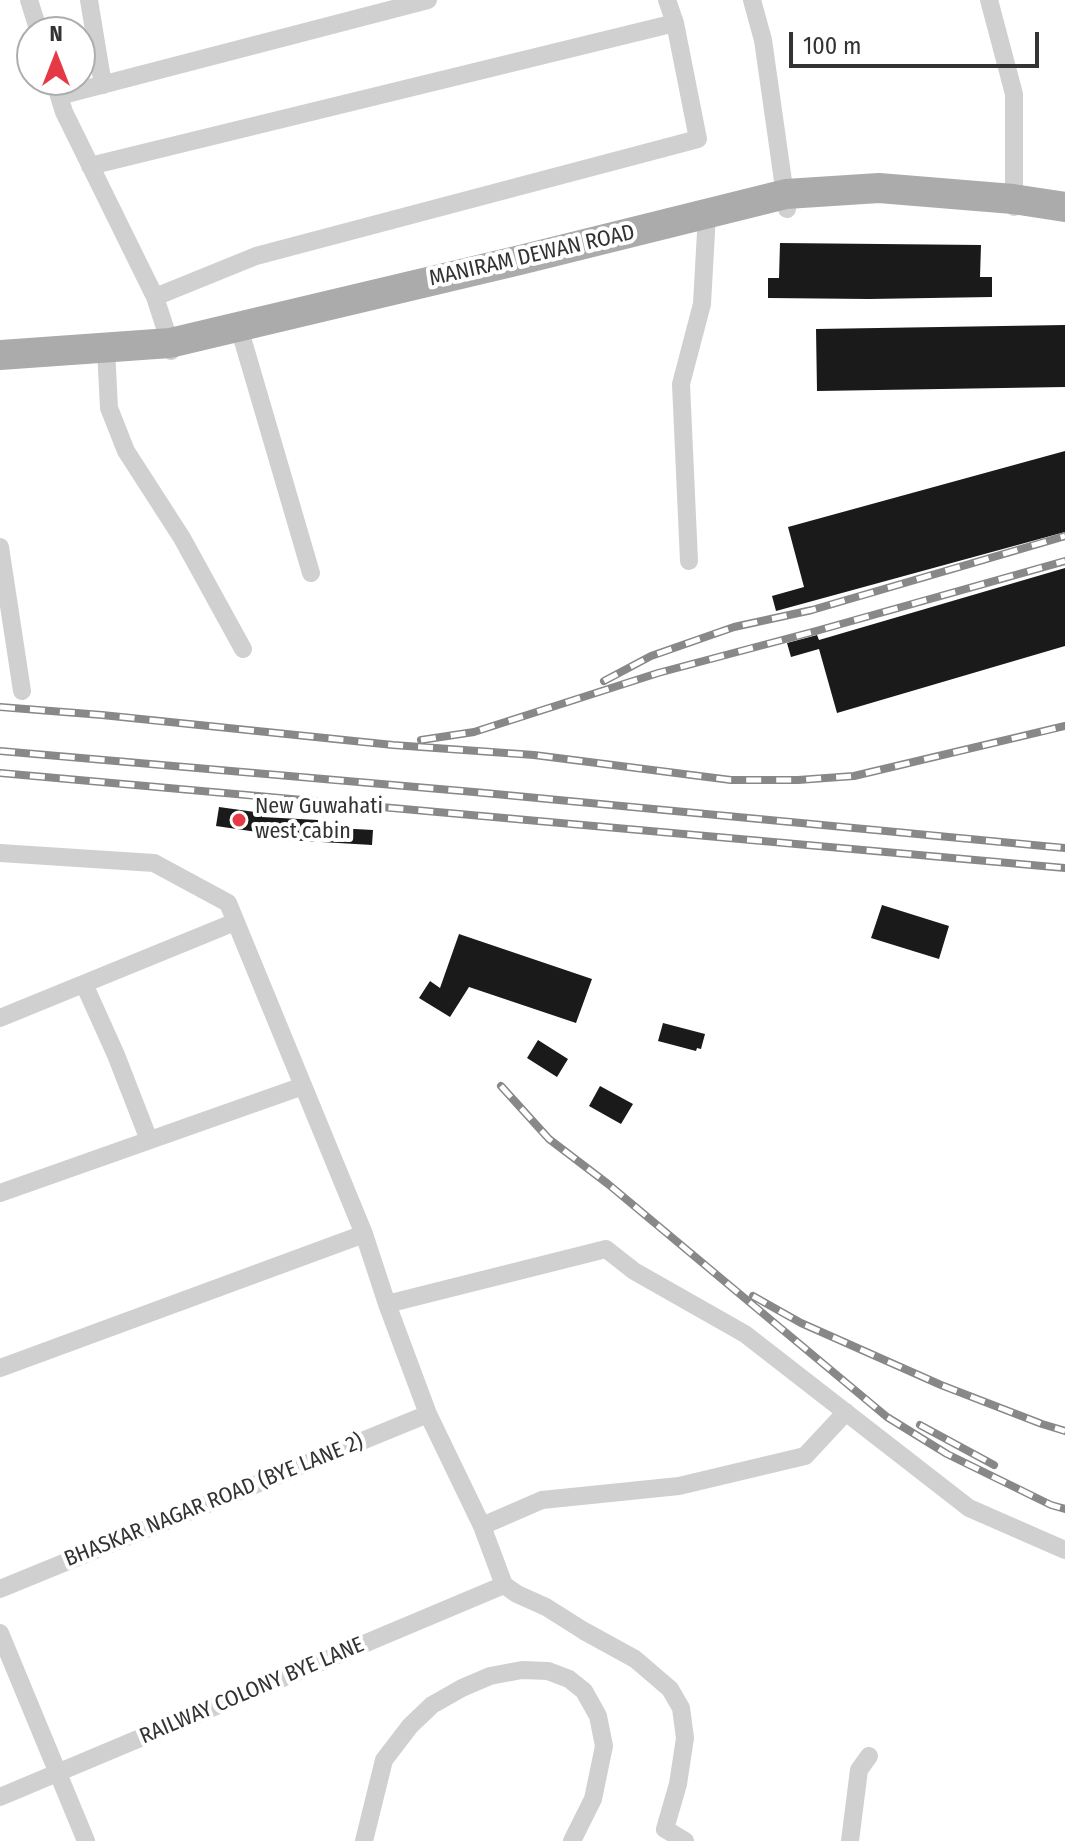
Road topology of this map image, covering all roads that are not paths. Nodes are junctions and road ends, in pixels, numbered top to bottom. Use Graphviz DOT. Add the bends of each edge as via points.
graph roads {
  1 [pos="89,0"];
  2 [pos="428,0"];
  3 [pos="667,0"];
  4 [pos="752,0"];
  5 [pos="989,0"];
  6 [pos="675,23"];
  7 [pos="96,85"];
  8 [pos="103,85"];
  9 [pos="59,96"];
  10 [pos="90,166"];
  11 [pos="787,202"];
  12 [pos="1014,207"];
  13 [pos="1065,207"];
  14 [pos="706,222"];
  15 [pos="1065,222"];
  16 [pos="155,297"];
  17 [pos="243,341"];
  18 [pos="171,350"];
  19 [pos="0,355"];
  20 [pos="106,356"];
  21 [pos="0,370"];
  22 [pos="0,547"];
  23 [pos="689,561"];
  24 [pos="311,573"];
  25 [pos="243,649"];
  26 [pos="22,691"];
  27 [pos="0,853"];
  28 [pos="235,922"];
  29 [pos="84,984"];
  30 [pos="0,1018"];
  31 [pos="303,1086"];
  32 [pos="149,1140"];
  33 [pos="0,1193"];
  34 [pos="364,1234"];
  35 [pos="387,1304"];
  36 [pos="0,1368"];
  37 [pos="846,1412"];
  38 [pos="428,1414"];
  39 [pos="482,1526"];
  40 [pos="1065,1550"];
  41 [pos="504,1585"];
  42 [pos="0,1589"];
  43 [pos="0,1633"];
  44 [pos="869,1756"];
  45 [pos="58,1773"];
  46 [pos="0,1797"];
  47 [pos="664,1835"];
  48 [pos="86,1841"];
  49 [pos="364,1841"];
  50 [pos="572,1841"];
  51 [pos="685,1841"];
  52 [pos="850,1841"];
  1 -- 8 [label="street"];
  2 -- 8 [label="street"];
  3 -- 6 [label="street"];
  4 -- 11 [label="street" via="763,40"];
  5 -- 12 [label="street" via="1014,94"];
  6 -- 10 [label="street"];
  6 -- 16 [label="street" via="698,139 256,256"];
  7 -- 8 [label="street"];
  9 -- 10 [label="street"];
  10 -- 16 [label="street"];
  11 -- 12 [label="main road, MANIRAM DEWAN ROAD" via="879,188"];
  11 -- 14 [label="main road, MANIRAM DEWAN ROAD"];
  12 -- 13 [label="main road, MANIRAM DEWAN ROAD"];
  12 -- 15 [label="main road, MANIRAM DEWAN ROAD"];
  14 -- 17 [label="main road, MANIRAM DEWAN ROAD"];
  14 -- 18 [label="main road, MANIRAM DEWAN ROAD"];
  14 -- 23 [label="street" via="702,304 681,384"];
  16 -- 18 [label="street"];
  17 -- 18 [label="main road, MANIRAM DEWAN ROAD"];
  17 -- 24 [label="street"];
  18 -- 20 [label="main road, MANIRAM DEWAN ROAD"];
  19 -- 20 [label="main road, MANIRAM DEWAN ROAD"];
  20 -- 21 [label="main road, MANIRAM DEWAN ROAD"];
  20 -- 25 [label="street" via="109,408 126,451"];
  22 -- 26 [label="street"];
  27 -- 28 [label="street" via="154,863 228,903"];
  28 -- 29 [label="street"];
  28 -- 31 [label="street"];
  29 -- 30 [label="street"];
  29 -- 32 [label="street"];
  31 -- 32 [label="street"];
  31 -- 34 [label="street"];
  32 -- 33 [label="street"];
  34 -- 35 [label="street"];
  34 -- 36 [label="street"];
  35 -- 37 [label="street" via="606,1249 634,1271 745,1334"];
  35 -- 38 [label="street"];
  37 -- 39 [label="street" via="805,1456 679,1486 542,1500"];
  37 -- 40 [label="street" via="969,1508"];
  38 -- 39 [label="street"];
  38 -- 42 [label="street, BHASKAR NAGAR ROAD (BYE LANE 2)"];
  39 -- 41 [label="street"];
  41 -- 45 [label="street, RAILWAY COLONY BYE LANE"];
  41 -- 47 [label="street" via="635,1659 670,1689 681,1708 685,1738"];
  43 -- 45 [label="street"];
  44 -- 52 [label="street" via="859,1770"];
  45 -- 46 [label="street, RAILWAY COLONY BYE LANE"];
  45 -- 48 [label="street"];
  47 -- 51 [label="street"];
  49 -- 50 [label="street" via="384,1760 410,1726 462,1688 522,1670 569,1679 584,1691 598,1716 604,1746 596,1786"];
}
